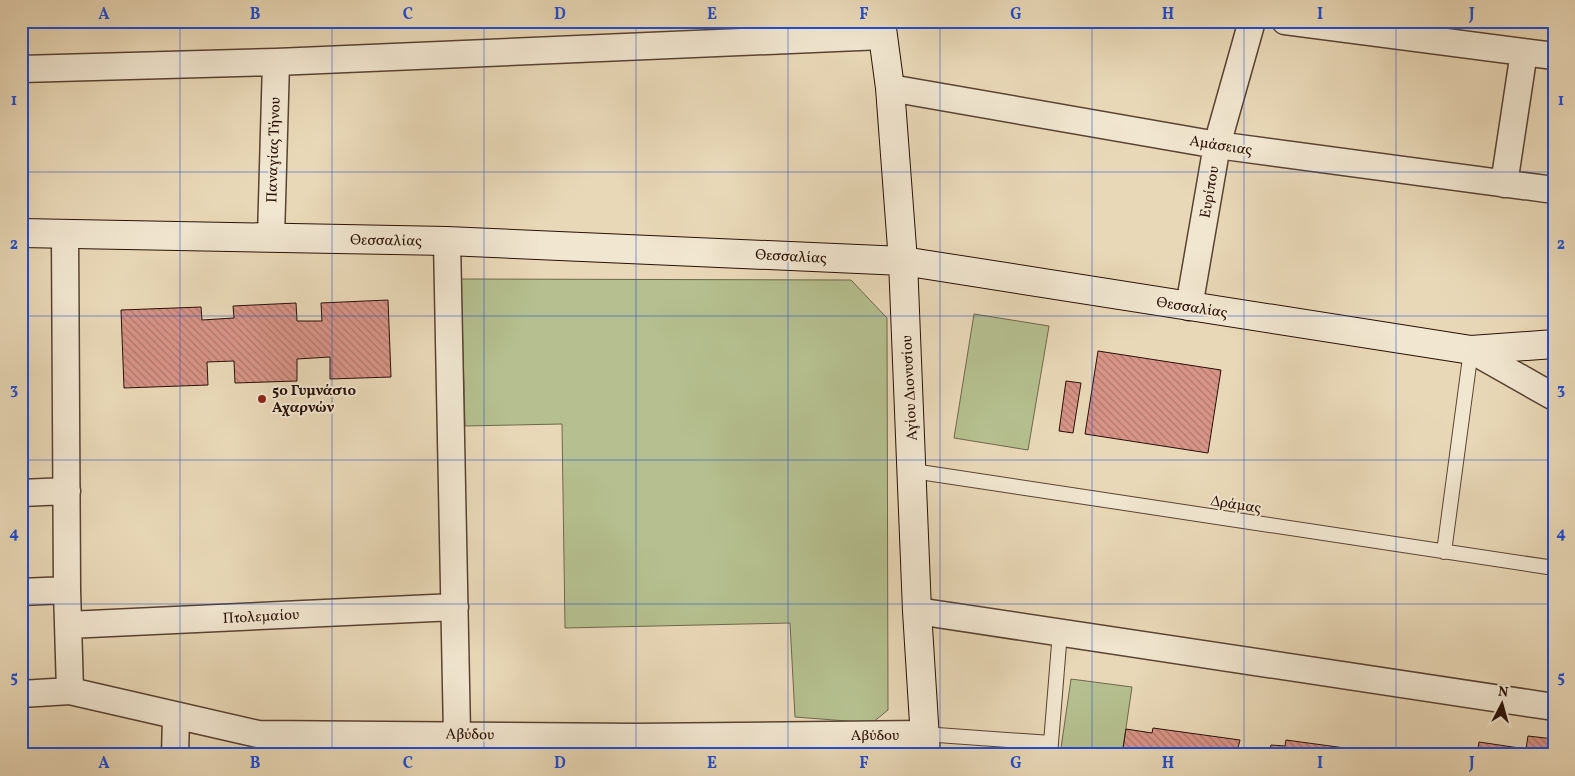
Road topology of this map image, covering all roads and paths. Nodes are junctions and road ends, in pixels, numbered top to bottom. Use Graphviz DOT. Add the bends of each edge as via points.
graph roads {
  1 [pos="1252,21"];
  2 [pos="1285,21"];
  3 [pos="882,28"];
  4 [pos="1524,52"];
  5 [pos="1554,56"];
  6 [pos="276,62"];
  7 [pos="21,69"];
  8 [pos="890,88"];
  9 [pos="1217,145"];
  10 [pos="1504,184"];
  11 [pos="1554,190"];
  12 [pos="21,233"];
  13 [pos="65,234"];
  14 [pos="271,237"];
  15 [pos="447,241"];
  16 [pos="904,261"];
  17 [pos="1189,307"];
  18 [pos="1554,344"];
  19 [pos="1471,350"];
  20 [pos="1554,397"];
  21 [pos="913,471"];
  22 [pos="67,491"];
  23 [pos="21,493"];
  24 [pos="1444,552"];
  25 [pos="1554,568"];
  26 [pos="67,590"];
  27 [pos="21,592"];
  28 [pos="455,607"];
  29 [pos="917,611"];
  30 [pos="68,625"];
  31 [pos="1060,632"];
  32 [pos="70,691"];
  33 [pos="21,694"];
  34 [pos="1554,707"];
  35 [pos="176,716"];
  36 [pos="462,744"];
  37 [pos="924,744"];
  38 [pos="635,746"];
  39 [pos="1050,749"];
  40 [pos="175,755"];
  1 -- 9 [label="street, Ευρίπου"];
  2 -- 4 [label="street"];
  3 -- 6 [label="street"];
  3 -- 8 [label="street, Αγίου Διονυσίου"];
  4 -- 5 [label="street"];
  4 -- 10 [label="street"];
  6 -- 7 [label="street"];
  6 -- 14 [label="street, Παναγίας Τήνου"];
  8 -- 9 [label="street, Αμάσειας"];
  8 -- 16 [label="street, Αγίου Διονυσίου"];
  9 -- 10 [label="street, Αμάσειας"];
  9 -- 17 [label="street, Ευρίπου"];
  10 -- 11 [label="street, Αμάσειας"];
  12 -- 13 [label="street, Θεσσαλίας"];
  13 -- 14 [label="street, Θεσσαλίας"];
  13 -- 22 [label="street"];
  14 -- 15 [label="street, Θεσσαλίας"];
  15 -- 16 [label="street, Θεσσαλίας"];
  15 -- 28 [label="street"];
  16 -- 17 [label="street, Θεσσαλίας"];
  16 -- 21 [label="street, Αγίου Διονυσίου"];
  17 -- 19 [label="street, Θεσσαλίας"];
  18 -- 19 [label="street, Θεσσαλίας"];
  19 -- 20 [label="street"];
  19 -- 24 [label="lane"];
  21 -- 24 [label="lane, Δράμας"];
  21 -- 29 [label="street, Αγίου Διονυσίου"];
  22 -- 23 [label="street"];
  22 -- 26 [label="street"];
  24 -- 25 [label="lane, Δράμας"];
  26 -- 27 [label="street"];
  26 -- 30 [label="street"];
  28 -- 30 [label="street, Πτολεμαίου"];
  28 -- 36 [label="street"];
  29 -- 31 [label="street"];
  29 -- 37 [label="street, Αγίου Διονυσίου"];
  30 -- 32 [label="street"];
  31 -- 34 [label="street"];
  31 -- 39 [label="lane"];
  32 -- 33 [label="street, Αβύδου"];
  32 -- 35 [label="street, Αβύδου"];
  35 -- 36 [label="street, Αβύδου" via="258,734"];
  35 -- 40 [label="street"];
  36 -- 38 [label="street, Αβύδου"];
  37 -- 38 [label="street, Αβύδου"];
  37 -- 39 [label="lane"];
}
